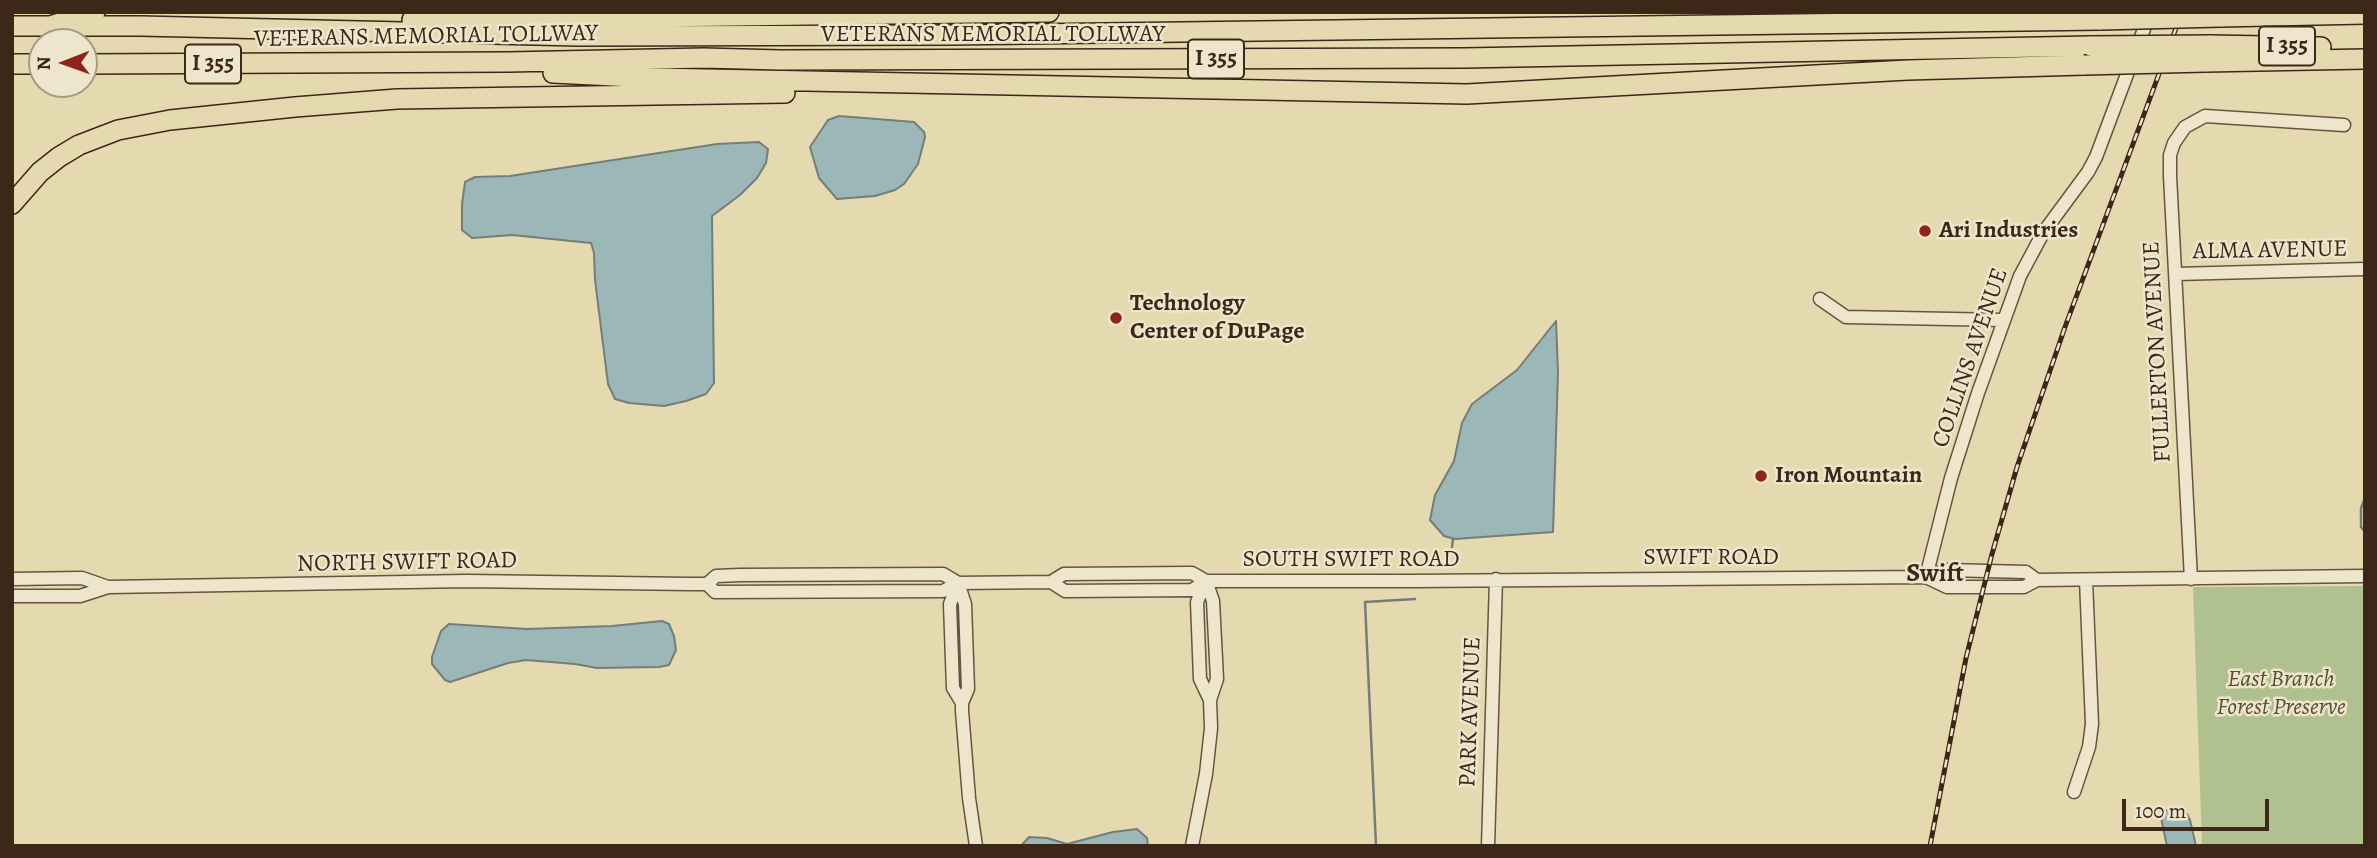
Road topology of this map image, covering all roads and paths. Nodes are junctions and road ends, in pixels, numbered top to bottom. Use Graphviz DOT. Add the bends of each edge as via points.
graph roads {
  1 [pos="95,12"];
  2 [pos="952,12"];
  3 [pos="1049,12"];
  4 [pos="2150,12"];
  5 [pos="2355,12"];
  6 [pos="2365,14"];
  7 [pos="997,15"];
  8 [pos="12,26"];
  9 [pos="48,26"];
  10 [pos="141,26"];
  11 [pos="2365,47"];
  12 [pos="2207,53"];
  13 [pos="2365,59"];
  14 [pos="342,63"];
  15 [pos="98,64"];
  16 [pos="954,84"];
  17 [pos="2344,125"];
  18 [pos="12,204"];
  19 [pos="2365,269"];
  20 [pos="2176,274"];
  21 [pos="1820,299"];
  22 [pos="2004,320"];
  23 [pos="2365,576"];
  24 [pos="1926,577"];
  25 [pos="12,579"];
  26 [pos="1496,579"];
  27 [pos="2191,579"];
  28 [pos="2087,580"];
  29 [pos="1206,581"];
  30 [pos="958,583"];
  31 [pos="108,587"];
  32 [pos="12,596"];
  33 [pos="2074,792"];
  34 [pos="976,846"];
  35 [pos="1192,846"];
  36 [pos="1488,846"];
  1 -- 9 [label="highway"];
  2 -- 7 [label="highway"];
  3 -- 7 [label="highway"];
  4 -- 22 [label="street, COLLINS AVENUE" via="2096,158 2032,251"];
  5 -- 6 [label="highway"];
  6 -- 10 [label="highway, VETERANS MEMORIAL TOLLWAY / I 355, bridge" via="952,35 579,36"];
  7 -- 10 [label="highway"];
  8 -- 9 [label="highway, I 355"];
  9 -- 10 [label="highway, VETERANS MEMORIAL TOLLWAY / I 355"];
  11 -- 12 [label="highway, VETERANS MEMORIAL TOLLWAY / I 355"];
  12 -- 13 [label="highway"];
  12 -- 14 [label="highway, VETERANS MEMORIAL TOLLWAY / I 355, bridge" via="2091,46 1465,58"];
  12 -- 16 [label="highway, bridge" via="2084,65 1467,94"];
  14 -- 15 [label="highway, VETERANS MEMORIAL TOLLWAY / I 355"];
  14 -- 16 [label="highway" via="654,78"];
  16 -- 18 [label="highway" via="775,94 397,99 170,120 118,130 79,145 40,172"];
  17 -- 20 [label="street, FULLERTON AVENUE" via="2205,116 2185,127 2174,143 2170,163"];
  19 -- 20 [label="street, ALMA AVENUE"];
  20 -- 27 [label="street, FULLERTON AVENUE"];
  21 -- 22 [label="street" via="1846,317"];
  22 -- 24 [label="street, COLLINS AVENUE" via="1951,478"];
  23 -- 27 [label="street, SWIFT ROAD"];
  24 -- 26 [label="street, SWIFT ROAD"];
  24 -- 28 [label="street, SWIFT ROAD" via="1947,587 2024,587 2037,580"];
  25 -- 31 [label="street, NORTH SWIFT ROAD" via="82,579"];
  26 -- 29 [label="street, SOUTH SWIFT ROAD"];
  26 -- 36 [label="street, PARK AVENUE"];
  27 -- 28 [label="street, SWIFT ROAD"];
  28 -- 33 [label="street" via="2092,724"];
  29 -- 30 [label="street, SOUTH SWIFT ROAD" via="1192,590 1065,591 1051,582"];
  29 -- 35 [label="street" via="1213,601 1217,679 1210,700 1206,774"];
  30 -- 31 [label="street, NORTH SWIFT ROAD" via="943,574 716,576 707,584"];
  30 -- 34 [label="street" via="950,604 953,688 962,704"];
  31 -- 32 [label="street, NORTH SWIFT ROAD" via="80,596"];
}
